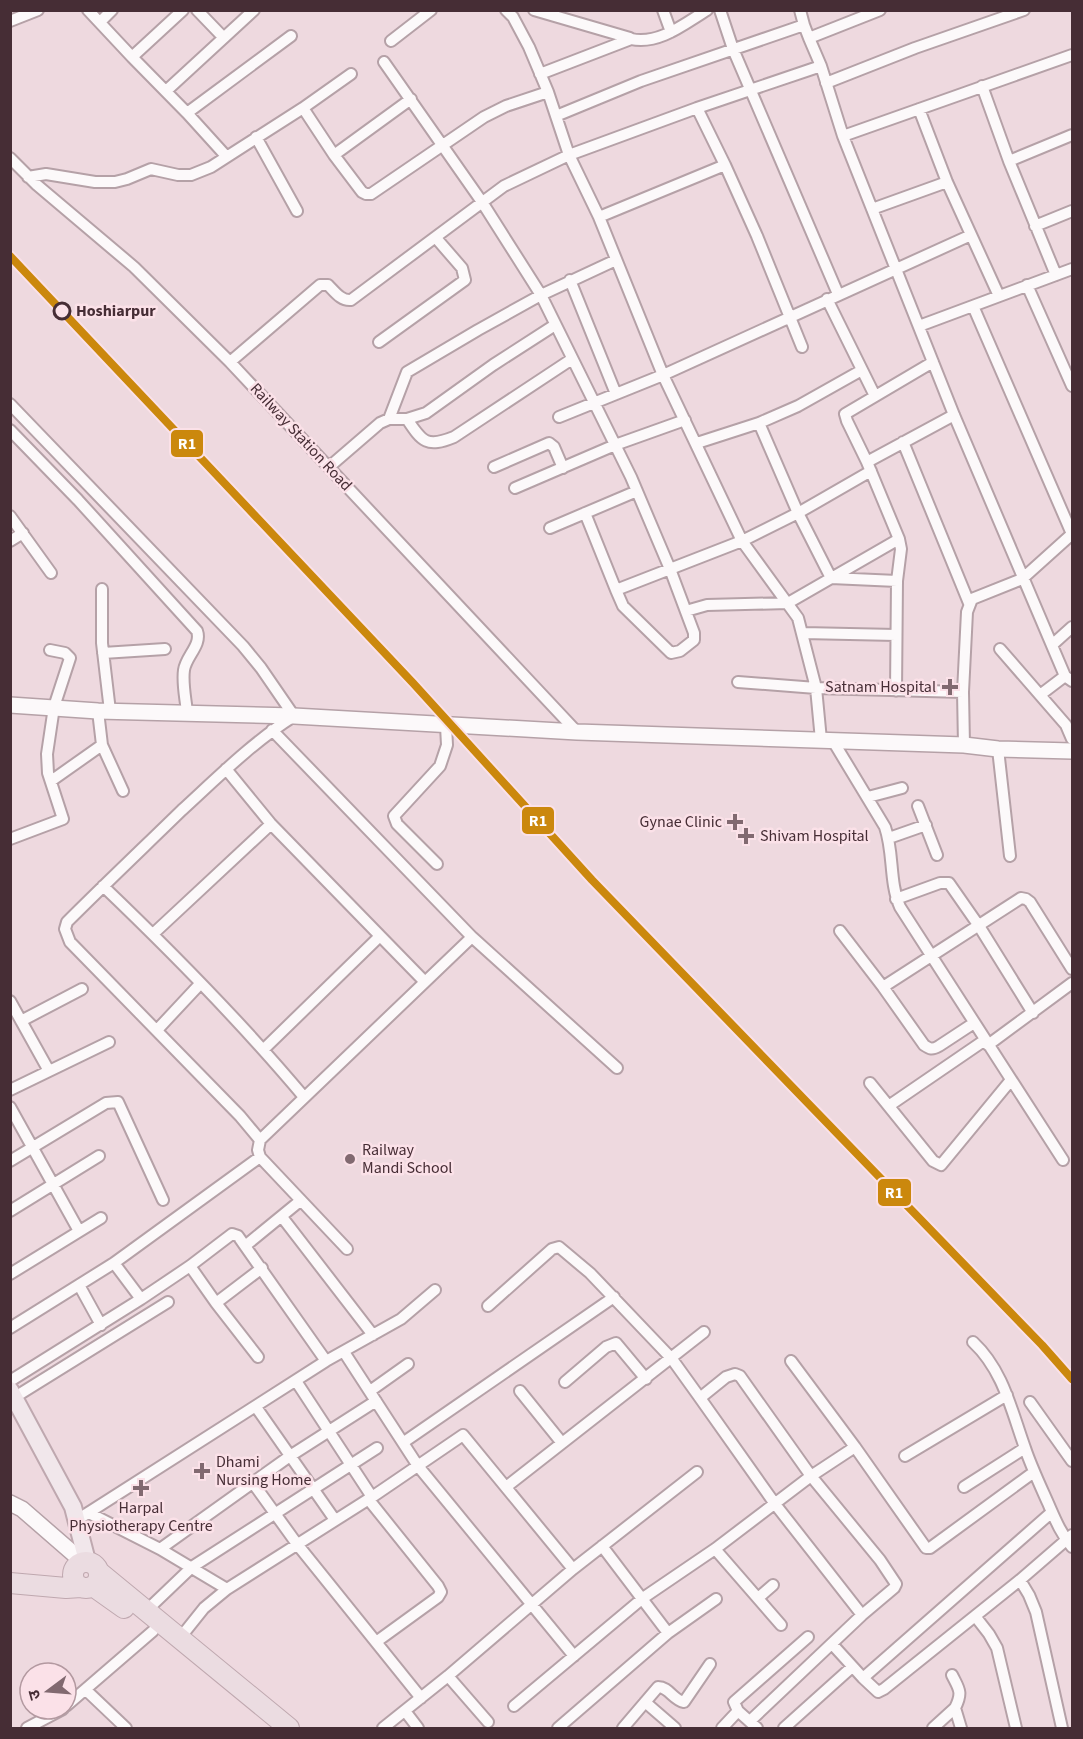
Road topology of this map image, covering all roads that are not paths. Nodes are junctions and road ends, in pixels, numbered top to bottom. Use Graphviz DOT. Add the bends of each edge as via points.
graph roads {
  1 [pos="38,10"];
  2 [pos="88,10"];
  3 [pos="112,10"];
  4 [pos="183,10"];
  5 [pos="197,10"];
  6 [pos="254,10"];
  7 [pos="431,10"];
  8 [pos="506,10"];
  9 [pos="534,10"];
  10 [pos="663,10"];
  11 [pos="707,10"];
  12 [pos="720,10"];
  13 [pos="800,10"];
  14 [pos="880,10"];
  15 [pos="1017,12"];
  16 [pos="860,14"];
  17 [pos="10,21"];
  18 [pos="100,22"];
  19 [pos="804,26"];
  20 [pos="671,32"];
  21 [pos="291,36"];
  22 [pos="223,38"];
  23 [pos="809,38"];
  24 [pos="631,39"];
  25 [pos="391,41"];
  26 [pos="734,49"];
  27 [pos="132,57"];
  28 [pos="1071,58"];
  29 [pos="384,62"];
  30 [pos="821,66"];
  31 [pos="351,74"];
  32 [pos="540,74"];
  33 [pos="826,83"];
  34 [pos="982,86"];
  35 [pos="166,91"];
  36 [pos="752,91"];
  37 [pos="548,92"];
  38 [pos="411,99"];
  39 [pos="303,108"];
  40 [pos="697,108"];
  41 [pos="920,109"];
  42 [pos="187,113"];
  43 [pos="556,116"];
  44 [pos="1072,135"];
  45 [pos="843,136"];
  46 [pos="256,137"];
  47 [pos="440,146"];
  48 [pos="569,154"];
  49 [pos="334,155"];
  50 [pos="226,156"];
  51 [pos="10,158"];
  52 [pos="1009,161"];
  53 [pos="725,165"];
  54 [pos="28,177"];
  55 [pos="947,182"];
  56 [pos="482,202"];
  57 [pos="872,208"];
  58 [pos="297,211"];
  59 [pos="1072,211"];
  60 [pos="599,216"];
  61 [pos="1035,226"];
  62 [pos="971,236"];
  63 [pos="436,238"];
  64 [pos="616,260"];
  65 [pos="896,269"];
  66 [pos="1072,269"];
  67 [pos="1056,275"];
  68 [pos="570,280"];
  69 [pos="1027,285"];
  70 [pos="838,294"];
  71 [pos="541,295"];
  72 [pos="999,296"];
  73 [pos="827,299"];
  74 [pos="973,306"];
  75 [pos="791,316"];
  76 [pos="555,325"];
  77 [pos="920,326"];
  78 [pos="379,342"];
  79 [pos="802,347"];
  80 [pos="572,359"];
  81 [pos="230,362"];
  82 [pos="933,362"];
  83 [pos="1069,367"];
  84 [pos="862,370"];
  85 [pos="663,375"];
  86 [pos="1072,386"];
  87 [pos="616,394"];
  88 [pos="875,396"];
  89 [pos="595,402"];
  90 [pos="10,404"];
  91 [pos="954,415"];
  92 [pos="559,417"];
  93 [pos="389,418"];
  94 [pos="407,419"];
  95 [pos="685,420"];
  96 [pos="759,423"];
  97 [pos="10,430"];
  98 [pos="903,442"];
  99 [pos="697,443"];
  100 [pos="615,445"];
  101 [pos="329,467"];
  102 [pos="869,467"];
  103 [pos="494,468"];
  104 [pos="563,468"];
  105 [pos="515,488"];
  106 [pos="637,491"];
  107 [pos="585,513"];
  108 [pos="798,513"];
  109 [pos="10,516"];
  110 [pos="550,528"];
  111 [pos="23,533"];
  112 [pos="1072,534"];
  113 [pos="899,539"];
  114 [pos="10,541"];
  115 [pos="742,541"];
  116 [pos="669,569"];
  117 [pos="51,573"];
  118 [pos="831,578"];
  119 [pos="1022,579"];
  120 [pos="897,581"];
  121 [pos="102,589"];
  122 [pos="616,590"];
  123 [pos="788,603"];
  124 [pos="969,603"];
  125 [pos="686,611"];
  126 [pos="1072,627"];
  127 [pos="803,633"];
  128 [pos="896,635"];
  129 [pos="1052,645"];
  130 [pos="165,649"];
  131 [pos="1000,649"];
  132 [pos="50,650"];
  133 [pos="103,653"];
  134 [pos="1069,678"];
  135 [pos="738,682"];
  136 [pos="816,688"];
  137 [pos="896,691"];
  138 [pos="963,692"];
  139 [pos="1040,695"];
  140 [pos="10,705"];
  141 [pos="54,707"];
  142 [pos="104,711"];
  143 [pos="187,713"];
  144 [pos="294,716"];
  145 [pos="446,726"];
  146 [pos="272,730"];
  147 [pos="577,732"];
  148 [pos="1072,740"];
  149 [pos="827,741"];
  150 [pos="102,745"];
  151 [pos="964,745"];
  152 [pos="998,749"];
  153 [pos="1072,751"];
  154 [pos="226,769"];
  155 [pos="51,782"];
  156 [pos="902,788"];
  157 [pos="123,790"];
  158 [pos="868,797"];
  159 [pos="918,806"];
  160 [pos="271,824"];
  161 [pos="926,825"];
  162 [pos="10,838"];
  163 [pos="889,838"];
  164 [pos="938,855"];
  165 [pos="1010,856"];
  166 [pos="437,864"];
  167 [pos="103,886"];
  168 [pos="896,899"];
  169 [pos="979,926"];
  170 [pos="840,931"];
  171 [pos="153,934"];
  172 [pos="379,937"];
  173 [pos="472,937"];
  174 [pos="931,958"];
  175 [pos="1072,969"];
  176 [pos="425,982"];
  177 [pos="1072,983"];
  178 [pos="200,984"];
  179 [pos="883,987"];
  180 [pos="82,989"];
  181 [pos="10,1001"];
  182 [pos="1033,1012"];
  183 [pos="21,1021"];
  184 [pos="974,1023"];
  185 [pos="157,1030"];
  186 [pos="109,1042"];
  187 [pos="987,1042"];
  188 [pos="264,1049"];
  189 [pos="617,1068"];
  190 [pos="49,1071"];
  191 [pos="1011,1080"];
  192 [pos="870,1083"];
  193 [pos="10,1090"];
  194 [pos="304,1097"];
  195 [pos="890,1106"];
  196 [pos="10,1107"];
  197 [pos="260,1140"];
  198 [pos="33,1147"];
  199 [pos="99,1156"];
  200 [pos="260,1157"];
  201 [pos="1063,1160"];
  202 [pos="10,1161"];
  203 [pos="54,1185"];
  204 [pos="163,1200"];
  205 [pos="300,1201"];
  206 [pos="10,1211"];
  207 [pos="282,1217"];
  208 [pos="101,1218"];
  209 [pos="79,1231"];
  210 [pos="245,1246"];
  211 [pos="347,1249"];
  212 [pos="114,1263"];
  213 [pos="190,1266"];
  214 [pos="262,1268"];
  215 [pos="10,1274"];
  216 [pos="79,1285"];
  217 [pos="435,1290"];
  218 [pos="614,1297"];
  219 [pos="141,1299"];
  220 [pos="168,1302"];
  221 [pos="216,1303"];
  222 [pos="488,1306"];
  223 [pos="101,1324"];
  224 [pos="10,1328"];
  225 [pos="704,1332"];
  226 [pos="373,1335"];
  227 [pos="973,1342"];
  228 [pos="344,1352"];
  229 [pos="258,1357"];
  230 [pos="672,1359"];
  231 [pos="326,1361"];
  232 [pos="791,1361"];
  233 [pos="408,1365"];
  234 [pos="646,1379"];
  235 [pos="296,1381"];
  236 [pos="565,1382"];
  237 [pos="12,1390"];
  238 [pos="370,1391"];
  239 [pos="520,1391"];
  240 [pos="1007,1395"];
  241 [pos="700,1398"];
  242 [pos="376,1401"];
  243 [pos="1030,1402"];
  244 [pos="256,1407"];
  245 [pos="328,1432"];
  246 [pos="404,1442"];
  247 [pos="562,1443"];
  248 [pos="855,1447"];
  249 [pos="377,1448"];
  250 [pos="1025,1448"];
  251 [pos="290,1456"];
  252 [pos="904,1456"];
  253 [pos="1072,1461"];
  254 [pos="350,1464"];
  255 [pos="418,1466"];
  256 [pos="697,1472"];
  257 [pos="1034,1472"];
  258 [pos="810,1476"];
  259 [pos="253,1483"];
  260 [pos="506,1486"];
  261 [pos="964,1487"];
  262 [pos="312,1488"];
  263 [pos="370,1498"];
  264 [pos="775,1503"];
  265 [pos="12,1504"];
  266 [pos="1052,1512"];
  267 [pos="274,1513"];
  268 [pos="80,1514"];
  269 [pos="335,1520"];
  270 [pos="1070,1540"];
  271 [pos="297,1544"];
  272 [pos="602,1546"];
  273 [pos="160,1549"];
  274 [pos="715,1549"];
  275 [pos="192,1567"];
  276 [pos="573,1569"];
  277 [pos="86,1575"];
  278 [pos="1020,1580"];
  279 [pos="12,1583"];
  280 [pos="773,1585"];
  281 [pos="227,1589"];
  282 [pos="643,1598"];
  283 [pos="758,1598"];
  284 [pos="716,1599"];
  285 [pos="532,1604"];
  286 [pos="146,1611"];
  287 [pos="862,1615"];
  288 [pos="975,1616"];
  289 [pos="781,1625"];
  290 [pos="153,1631"];
  291 [pos="668,1633"];
  292 [pos="808,1637"];
  293 [pos="180,1638"];
  294 [pos="376,1641"];
  295 [pos="832,1644"];
  296 [pos="574,1656"];
  297 [pos="710,1664"];
  298 [pos="852,1667"];
  299 [pos="952,1675"];
  300 [pos="448,1677"];
  301 [pos="863,1678"];
  302 [pos="86,1690"];
  303 [pos="78,1697"];
  304 [pos="421,1698"];
  305 [pos="645,1702"];
  306 [pos="514,1706"];
  307 [pos="955,1708"];
  308 [pos="405,1711"];
  309 [pos="738,1711"];
  310 [pos="488,1722"];
  311 [pos="754,1725"];
  312 [pos="126,1728"];
  313 [pos="269,1728"];
  314 [pos="289,1728"];
  315 [pos="383,1728"];
  316 [pos="418,1728"];
  317 [pos="558,1728"];
  318 [pos="623,1728"];
  319 [pos="675,1728"];
  320 [pos="722,1728"];
  321 [pos="784,1728"];
  322 [pos="933,1728"];
  323 [pos="961,1728"];
  324 [pos="1016,1728"];
  325 [pos="1062,1728"];
  1 -- 17 [label="street"];
  2 -- 18 [label="street"];
  3 -- 18 [label="street"];
  4 -- 27 [label="street"];
  5 -- 22 [label="street"];
  6 -- 22 [label="street"];
  7 -- 25 [label="street"];
  8 -- 32 [label="street" via="518,25"];
  9 -- 24 [label="street"];
  10 -- 20 [label="street"];
  11 -- 20 [label="street"];
  12 -- 26 [label="street"];
  13 -- 19 [label="street"];
  14 -- 16 [label="street"];
  15 -- 33 [label="street"];
  16 -- 23 [label="street"];
  18 -- 27 [label="street"];
  19 -- 23 [label="street"];
  19 -- 26 [label="street"];
  20 -- 24 [label="street" via="652,39"];
  21 -- 42 [label="street"];
  22 -- 35 [label="street"];
  23 -- 30 [label="street"];
  24 -- 32 [label="street"];
  26 -- 36 [label="street"];
  26 -- 43 [label="street"];
  27 -- 35 [label="street"];
  28 -- 34 [label="street"];
  29 -- 38 [label="street"];
  30 -- 33 [label="street"];
  30 -- 36 [label="street"];
  31 -- 39 [label="street"];
  32 -- 37 [label="street"];
  33 -- 45 [label="street"];
  34 -- 41 [label="street"];
  34 -- 52 [label="street"];
  35 -- 42 [label="street"];
  36 -- 40 [label="street"];
  36 -- 70 [label="street"];
  37 -- 43 [label="street"];
  37 -- 47 [label="street" via="491,113"];
  38 -- 47 [label="street"];
  38 -- 49 [label="street"];
  39 -- 46 [label="street"];
  39 -- 49 [label="street"];
  40 -- 48 [label="street"];
  40 -- 53 [label="street"];
  41 -- 45 [label="street"];
  41 -- 55 [label="street"];
  42 -- 50 [label="street"];
  43 -- 48 [label="street"];
  44 -- 52 [label="street"];
  45 -- 57 [label="street"];
  46 -- 50 [label="street"];
  46 -- 58 [label="street"];
  47 -- 49 [label="street" via="371,194 362,192"];
  47 -- 56 [label="street"];
  48 -- 56 [label="street" via="525,174"];
  48 -- 60 [label="street"];
  50 -- 54 [label="street" via="191,175 151,169 115,182 46,174"];
  51 -- 54 [label="street, Railway Station Road"];
  52 -- 61 [label="street"];
  53 -- 60 [label="street"];
  53 -- 75 [label="street"];
  54 -- 81 [label="street, Railway Station Road" via="134,267"];
  55 -- 57 [label="street"];
  55 -- 62 [label="street"];
  56 -- 63 [label="street"];
  56 -- 71 [label="street"];
  57 -- 65 [label="street"];
  59 -- 61 [label="street"];
  60 -- 64 [label="street"];
  61 -- 67 [label="street"];
  62 -- 65 [label="street"];
  62 -- 72 [label="street"];
  63 -- 78 [label="street" via="462,268 465,280"];
  63 -- 81 [label="street" via="351,300 340,298 328,285 320,285"];
  64 -- 68 [label="street"];
  64 -- 85 [label="street"];
  65 -- 70 [label="street"];
  65 -- 77 [label="street"];
  66 -- 67 [label="street"];
  67 -- 69 [label="street"];
  68 -- 71 [label="street"];
  68 -- 87 [label="street"];
  69 -- 72 [label="street"];
  69 -- 83 [label="street"];
  70 -- 73 [label="street"];
  71 -- 76 [label="street"];
  71 -- 93 [label="street" via="407,372"];
  72 -- 74 [label="street"];
  73 -- 75 [label="street"];
  73 -- 84 [label="street"];
  74 -- 77 [label="street"];
  74 -- 112 [label="street"];
  75 -- 79 [label="street"];
  75 -- 85 [label="street"];
  76 -- 80 [label="street"];
  76 -- 94 [label="street" via="435,408"];
  77 -- 82 [label="street"];
  80 -- 89 [label="street"];
  80 -- 94 [label="street" via="444,441 423,440"];
  81 -- 101 [label="street, Railway Station Road"];
  82 -- 88 [label="street"];
  82 -- 91 [label="street"];
  83 -- 86 [label="street"];
  84 -- 88 [label="street"];
  84 -- 96 [label="street"];
  85 -- 87 [label="street"];
  85 -- 95 [label="street"];
  87 -- 89 [label="street"];
  88 -- 102 [label="street" via="845,414"];
  89 -- 92 [label="street"];
  89 -- 100 [label="street"];
  90 -- 144 [label="street" via="243,646"];
  91 -- 98 [label="street"];
  91 -- 119 [label="street"];
  93 -- 94 [label="street"];
  93 -- 101 [label="street"];
  95 -- 99 [label="street"];
  95 -- 100 [label="street"];
  96 -- 99 [label="street"];
  96 -- 108 [label="street"];
  97 -- 143 [label="street" via="198,631 199,640 184,671"];
  98 -- 102 [label="street"];
  98 -- 124 [label="street"];
  99 -- 115 [label="street"];
  100 -- 104 [label="street"];
  100 -- 106 [label="street"];
  101 -- 147 [label="street, Railway Station Road"];
  102 -- 108 [label="street"];
  102 -- 113 [label="street"];
  103 -- 104 [label="street" via="549,443"];
  104 -- 105 [label="street"];
  106 -- 107 [label="street"];
  106 -- 116 [label="street"];
  107 -- 110 [label="street"];
  107 -- 122 [label="street"];
  108 -- 115 [label="street"];
  108 -- 118 [label="street"];
  109 -- 111 [label="street"];
  111 -- 114 [label="street"];
  111 -- 117 [label="street"];
  112 -- 119 [label="street"];
  113 -- 118 [label="street"];
  113 -- 120 [label="street"];
  115 -- 116 [label="street"];
  115 -- 123 [label="street"];
  116 -- 122 [label="street"];
  116 -- 125 [label="street"];
  118 -- 120 [label="street"];
  118 -- 123 [label="street"];
  119 -- 124 [label="street"];
  119 -- 129 [label="street"];
  120 -- 128 [label="street"];
  121 -- 133 [label="street"];
  122 -- 125 [label="street" via="627,610 671,653 694,640"];
  123 -- 125 [label="street" via="717,605"];
  123 -- 127 [label="street"];
  124 -- 138 [label="street"];
  126 -- 129 [label="street"];
  127 -- 128 [label="street"];
  127 -- 136 [label="street"];
  128 -- 137 [label="street"];
  129 -- 134 [label="street"];
  130 -- 133 [label="street"];
  131 -- 139 [label="street"];
  132 -- 141 [label="street" via="70,658"];
  133 -- 142 [label="street"];
  134 -- 139 [label="street"];
  135 -- 136 [label="street"];
  136 -- 137 [label="street"];
  136 -- 149 [label="street"];
  137 -- 138 [label="street"];
  138 -- 151 [label="street"];
  139 -- 148 [label="street" via="1066,725"];
  140 -- 141 [label="main road"];
  141 -- 142 [label="main road"];
  141 -- 155 [label="street" via="47,754"];
  142 -- 143 [label="main road"];
  142 -- 150 [label="street"];
  143 -- 144 [label="main road"];
  144 -- 145 [label="main road"];
  144 -- 146 [label="street"];
  145 -- 147 [label="main road"];
  145 -- 166 [label="street" via="447,745 440,766 394,816"];
  146 -- 154 [label="street"];
  146 -- 173 [label="street"];
  147 -- 149 [label="main road"];
  149 -- 151 [label="main road"];
  149 -- 158 [label="street"];
  150 -- 155 [label="street"];
  150 -- 157 [label="street"];
  151 -- 152 [label="main road"];
  152 -- 153 [label="main road"];
  152 -- 165 [label="street"];
  154 -- 160 [label="street"];
  154 -- 167 [label="street"];
  155 -- 162 [label="street" via="63,819"];
  156 -- 158 [label="street"];
  158 -- 163 [label="street"];
  159 -- 161 [label="street"];
  160 -- 171 [label="street"];
  160 -- 172 [label="street"];
  161 -- 163 [label="street"];
  161 -- 164 [label="street"];
  163 -- 168 [label="street"];
  167 -- 171 [label="street"];
  167 -- 185 [label="street" via="64,929 70,942"];
  168 -- 169 [label="street" via="949,883"];
  168 -- 174 [label="street"];
  169 -- 174 [label="street"];
  169 -- 175 [label="street" via="1026,898"];
  169 -- 182 [label="street"];
  170 -- 179 [label="street"];
  171 -- 178 [label="street"];
  172 -- 176 [label="street"];
  172 -- 188 [label="street"];
  173 -- 176 [label="street"];
  173 -- 189 [label="street"];
  174 -- 179 [label="street"];
  174 -- 184 [label="street"];
  176 -- 194 [label="street"];
  177 -- 182 [label="street"];
  178 -- 185 [label="street"];
  178 -- 188 [label="street"];
  179 -- 184 [label="street" via="929,1049 939,1047"];
  180 -- 183 [label="street"];
  181 -- 183 [label="street"];
  182 -- 187 [label="street"];
  183 -- 190 [label="street"];
  184 -- 187 [label="street"];
  185 -- 197 [label="street"];
  186 -- 190 [label="street"];
  187 -- 191 [label="street"];
  187 -- 195 [label="street"];
  188 -- 194 [label="street"];
  190 -- 193 [label="street"];
  191 -- 195 [label="street" via="941,1165 933,1161"];
  191 -- 201 [label="street"];
  192 -- 195 [label="street"];
  194 -- 197 [label="street"];
  196 -- 198 [label="street"];
  197 -- 200 [label="street"];
  198 -- 202 [label="street"];
  198 -- 203 [label="street"];
  198 -- 204 [label="street" via="106,1103 117,1102"];
  199 -- 203 [label="street"];
  200 -- 205 [label="street"];
  200 -- 212 [label="street"];
  203 -- 206 [label="street"];
  203 -- 209 [label="street"];
  205 -- 207 [label="street"];
  205 -- 211 [label="street"];
  207 -- 210 [label="street"];
  207 -- 226 [label="street"];
  208 -- 209 [label="street"];
  209 -- 215 [label="street"];
  210 -- 213 [label="street" via="232,1234"];
  210 -- 214 [label="street"];
  212 -- 216 [label="street"];
  212 -- 219 [label="street"];
  213 -- 219 [label="street"];
  213 -- 221 [label="street"];
  214 -- 221 [label="street"];
  214 -- 231 [label="street"];
  216 -- 223 [label="street"];
  216 -- 224 [label="street"];
  217 -- 226 [label="street" via="401,1319"];
  218 -- 222 [label="street" via="564,1250 555,1247"];
  218 -- 230 [label="street"];
  218 -- 246 [label="street"];
  219 -- 223 [label="street"];
  220 -- 237 [label="street"];
  221 -- 229 [label="street"];
  223 -- 237 [label="street"];
  225 -- 230 [label="street"];
  226 -- 228 [label="street"];
  227 -- 240 [label="street" via="997,1371"];
  228 -- 231 [label="street"];
  228 -- 238 [label="street"];
  230 -- 234 [label="street"];
  230 -- 241 [label="street"];
  231 -- 235 [label="street"];
  232 -- 248 [label="street"];
  233 -- 238 [label="street"];
  234 -- 236 [label="street" via="616,1343"];
  234 -- 247 [label="street"];
  235 -- 244 [label="street"];
  235 -- 245 [label="street"];
  237 -- 268 [label="main road"];
  238 -- 242 [label="street"];
  239 -- 247 [label="street"];
  240 -- 250 [label="street"];
  240 -- 252 [label="street"];
  241 -- 258 [label="street" via="726,1377 740,1376"];
  241 -- 264 [label="street"];
  242 -- 245 [label="street"];
  242 -- 246 [label="street"];
  243 -- 253 [label="street"];
  244 -- 251 [label="street"];
  244 -- 268 [label="street"];
  245 -- 251 [label="street"];
  245 -- 254 [label="street"];
  246 -- 255 [label="street"];
  247 -- 260 [label="street"];
  248 -- 257 [label="street" via="926,1548"];
  248 -- 258 [label="street"];
  249 -- 254 [label="street"];
  250 -- 257 [label="street"];
  250 -- 261 [label="street"];
  251 -- 259 [label="street"];
  251 -- 262 [label="street"];
  254 -- 262 [label="street"];
  254 -- 263 [label="street"];
  255 -- 260 [label="street" via="463,1435"];
  255 -- 263 [label="street"];
  255 -- 285 [label="street"];
  256 -- 272 [label="street"];
  257 -- 266 [label="street"];
  258 -- 264 [label="street"];
  258 -- 287 [label="street" via="896,1581 894,1588"];
  259 -- 267 [label="street"];
  259 -- 273 [label="street"];
  260 -- 276 [label="street"];
  262 -- 267 [label="street"];
  262 -- 269 [label="street"];
  263 -- 269 [label="street"];
  263 -- 294 [label="street" via="441,1592"];
  264 -- 274 [label="street"];
  264 -- 287 [label="street"];
  265 -- 277 [label="main road" via="22,1519"];
  266 -- 270 [label="street"];
  266 -- 301 [label="street"];
  267 -- 271 [label="street"];
  267 -- 275 [label="street"];
  268 -- 273 [label="street"];
  268 -- 277 [label="main road"];
  269 -- 271 [label="street"];
  270 -- 278 [label="street"];
  271 -- 281 [label="street"];
  271 -- 294 [label="street"];
  272 -- 276 [label="street"];
  272 -- 282 [label="street"];
  273 -- 275 [label="street"];
  274 -- 282 [label="street"];
  274 -- 283 [label="street"];
  275 -- 281 [label="street"];
  275 -- 286 [label="street"];
  276 -- 285 [label="street"];
  277 -- 279 [label="highway"];
  277 -- 286 [label="highway"];
  277 -- 290 [label="highway"];
  278 -- 288 [label="street"];
  278 -- 325 [label="street" via="1036,1612"];
  280 -- 283 [label="street"];
  281 -- 293 [label="street" via="204,1608"];
  282 -- 291 [label="street"];
  282 -- 296 [label="street"];
  283 -- 289 [label="street"];
  284 -- 291 [label="street"];
  285 -- 296 [label="street"];
  285 -- 300 [label="street"];
  286 -- 293 [label="highway"];
  287 -- 295 [label="street"];
  288 -- 301 [label="street" via="881,1691"];
  288 -- 324 [label="street" via="997,1648"];
  290 -- 302 [label="street"];
  290 -- 313 [label="highway"];
  291 -- 317 [label="street"];
  292 -- 309 [label="street" via="737,1699 734,1704"];
  293 -- 314 [label="highway"];
  294 -- 304 [label="street"];
  295 -- 298 [label="street"];
  295 -- 311 [label="street"];
  296 -- 306 [label="street"];
  297 -- 305 [label="street" via="684,1701 661,1686"];
  298 -- 301 [label="street"];
  298 -- 321 [label="street"];
  299 -- 307 [label="street" via="960,1693"];
  300 -- 304 [label="street"];
  300 -- 310 [label="street"];
  302 -- 303 [label="street"];
  302 -- 312 [label="street"];
  304 -- 308 [label="street"];
  305 -- 318 [label="street"];
  305 -- 319 [label="street"];
  307 -- 322 [label="street"];
  307 -- 323 [label="street"];
  308 -- 315 [label="street"];
  308 -- 316 [label="street"];
  309 -- 311 [label="street"];
  309 -- 320 [label="street"];
}
